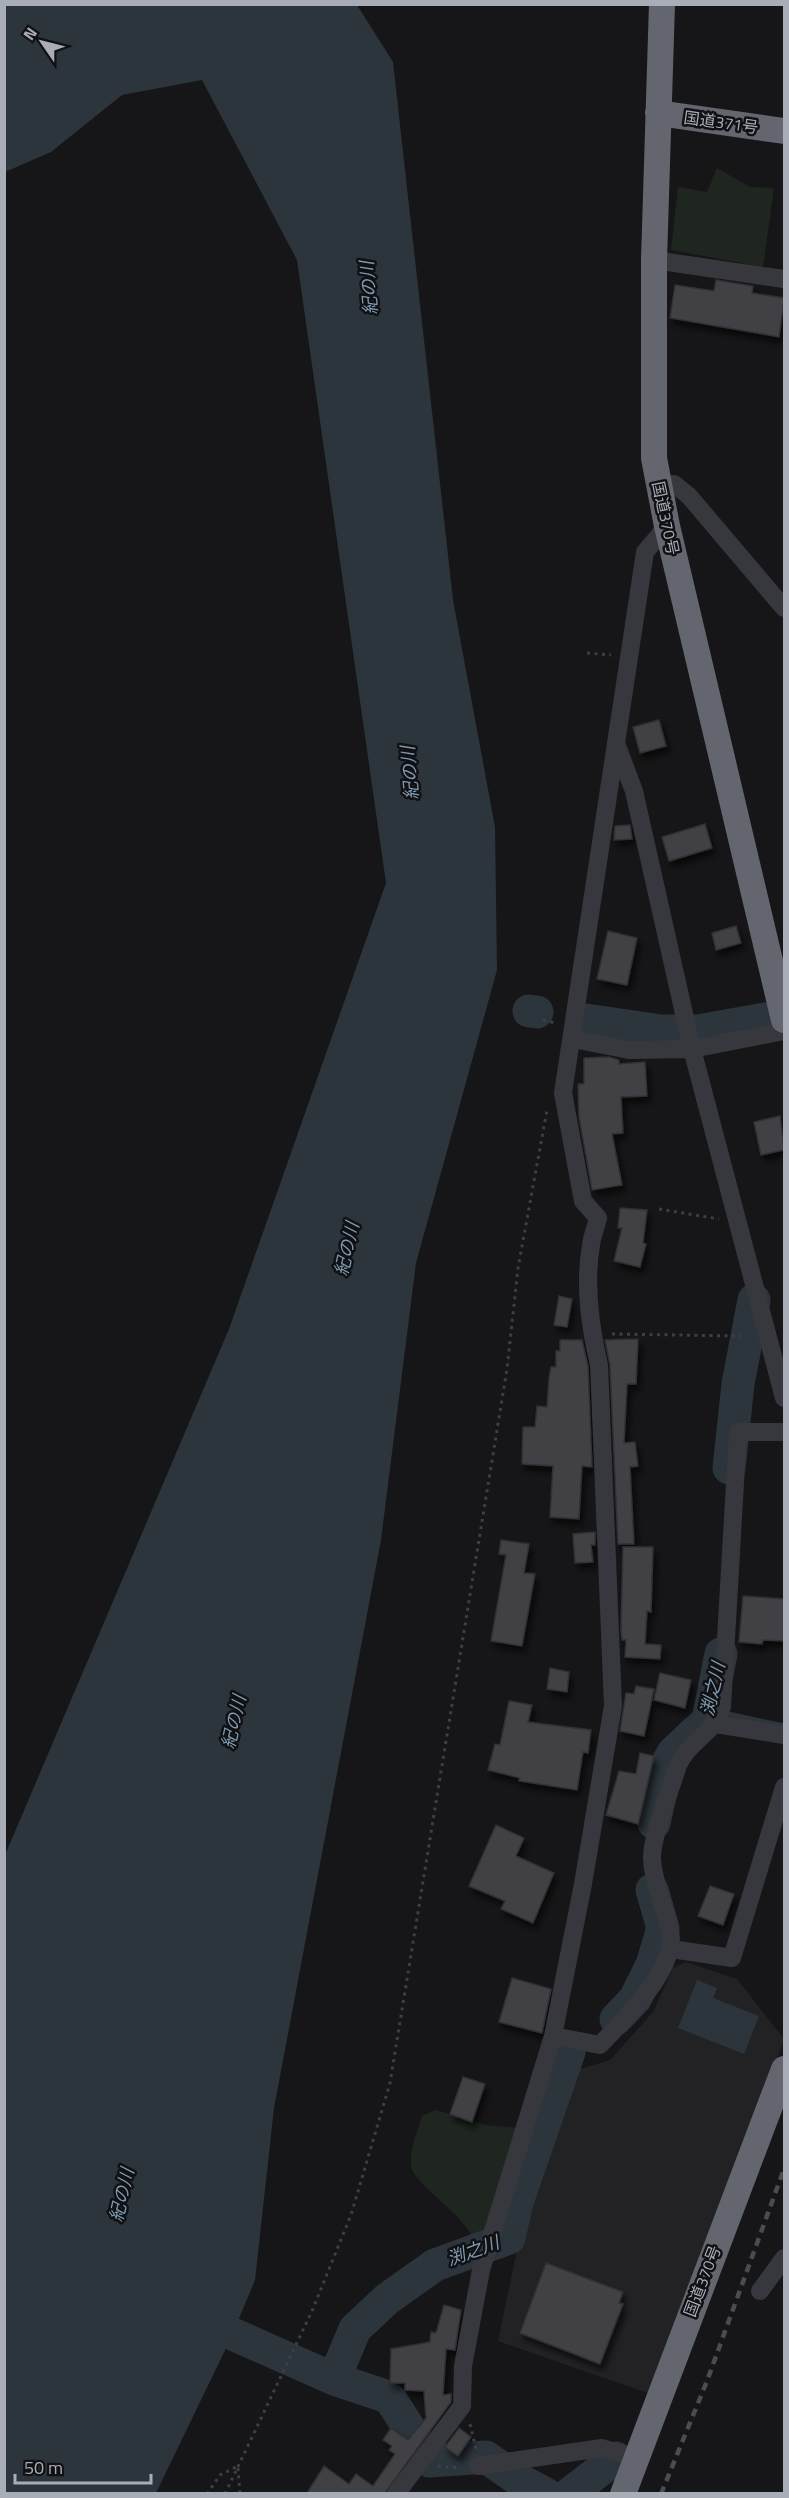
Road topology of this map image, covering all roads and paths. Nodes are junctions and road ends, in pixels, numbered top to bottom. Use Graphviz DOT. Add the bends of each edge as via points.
graph roads {
  1 [pos="662,4"];
  2 [pos="658,113"];
  3 [pos="784,131"];
  4 [pos="654,260"];
  5 [pos="784,279"];
  6 [pos="660,489"];
  7 [pos="667,526"];
  8 [pos="784,608"];
  9 [pos="587,653"];
  10 [pos="618,656"];
  11 [pos="617,745"];
  12 [pos="543,1020"];
  13 [pos="784,1020"];
  14 [pos="555,1023"];
  15 [pos="784,1031"];
  16 [pos="573,1039"];
  17 [pos="691,1044"];
  18 [pos="547,1110"];
  19 [pos="659,1209"];
  20 [pos="739,1223"];
  21 [pos="592,1333"];
  22 [pos="741,1336"];
  23 [pos="784,1398"];
  24 [pos="784,1432"];
  25 [pos="716,1724"];
  26 [pos="784,1736"];
  27 [pos="784,1787"];
  28 [pos="671,1949"];
  29 [pos="553,2036"];
  30 [pos="784,2069"];
  31 [pos="784,2258"];
  32 [pos="760,2291"];
  33 [pos="462,2406"];
  34 [pos="635,2458"];
  35 [pos="479,2462"];
  36 [pos="431,2465"];
  37 [pos="238,2466"];
  38 [pos="207,2493"];
  39 [pos="225,2493"];
  40 [pos="240,2493"];
  41 [pos="396,2493"];
  42 [pos="622,2493"];
  1 -- 2 [label="highway, 国道370号"];
  2 -- 3 [label="highway, 国道371号"];
  2 -- 4 [label="highway, 国道370号"];
  4 -- 5 [label="street"];
  4 -- 6 [label="highway, 国道370号" via="654,458"];
  6 -- 7 [label="highway, 国道370号"];
  6 -- 8 [label="street" via="674,484 689,496"];
  7 -- 11 [label="street" via="645,552"];
  7 -- 13 [label="highway, 国道370号"];
  9 -- 10 [label="path"];
  11 -- 16 [label="street"];
  11 -- 17 [label="street" via="634,791"];
  12 -- 14 [label="path"];
  15 -- 17 [label="street"];
  16 -- 17 [label="street" via="629,1050"];
  16 -- 21 [label="street" via="563,1093 583,1201 598,1218 589,1273"];
  17 -- 20 [label="street"];
  18 -- 37 [label="path" via="518,1268 505,1381 390,2083 351,2215 312,2311"];
  19 -- 20 [label="path"];
  20 -- 23 [label="street"];
  21 -- 22 [label="path"];
  21 -- 29 [label="street" via="599,1365 613,1706"];
  24 -- 25 [label="street" via="738,1432 722,1707"];
  25 -- 26 [label="street"];
  25 -- 28 [label="street" via="684,1753 678,1765 652,1857 670,1928"];
  27 -- 28 [label="street" via="732,1958"];
  28 -- 29 [label="street" via="657,1978 600,2044"];
  29 -- 33 [label="street" via="481,2270 463,2366"];
  30 -- 34 [label="highway, 国道370号"];
  31 -- 32 [label="street"];
  33 -- 35 [label="path"];
  33 -- 41 [label="street"];
  34 -- 35 [label="street" via="602,2448"];
  34 -- 42 [label="highway, 国道370号"];
  35 -- 36 [label="path" via="450,2468"];
  37 -- 38 [label="path" via="220,2475"];
  37 -- 39 [label="path"];
  37 -- 40 [label="path"];
}
